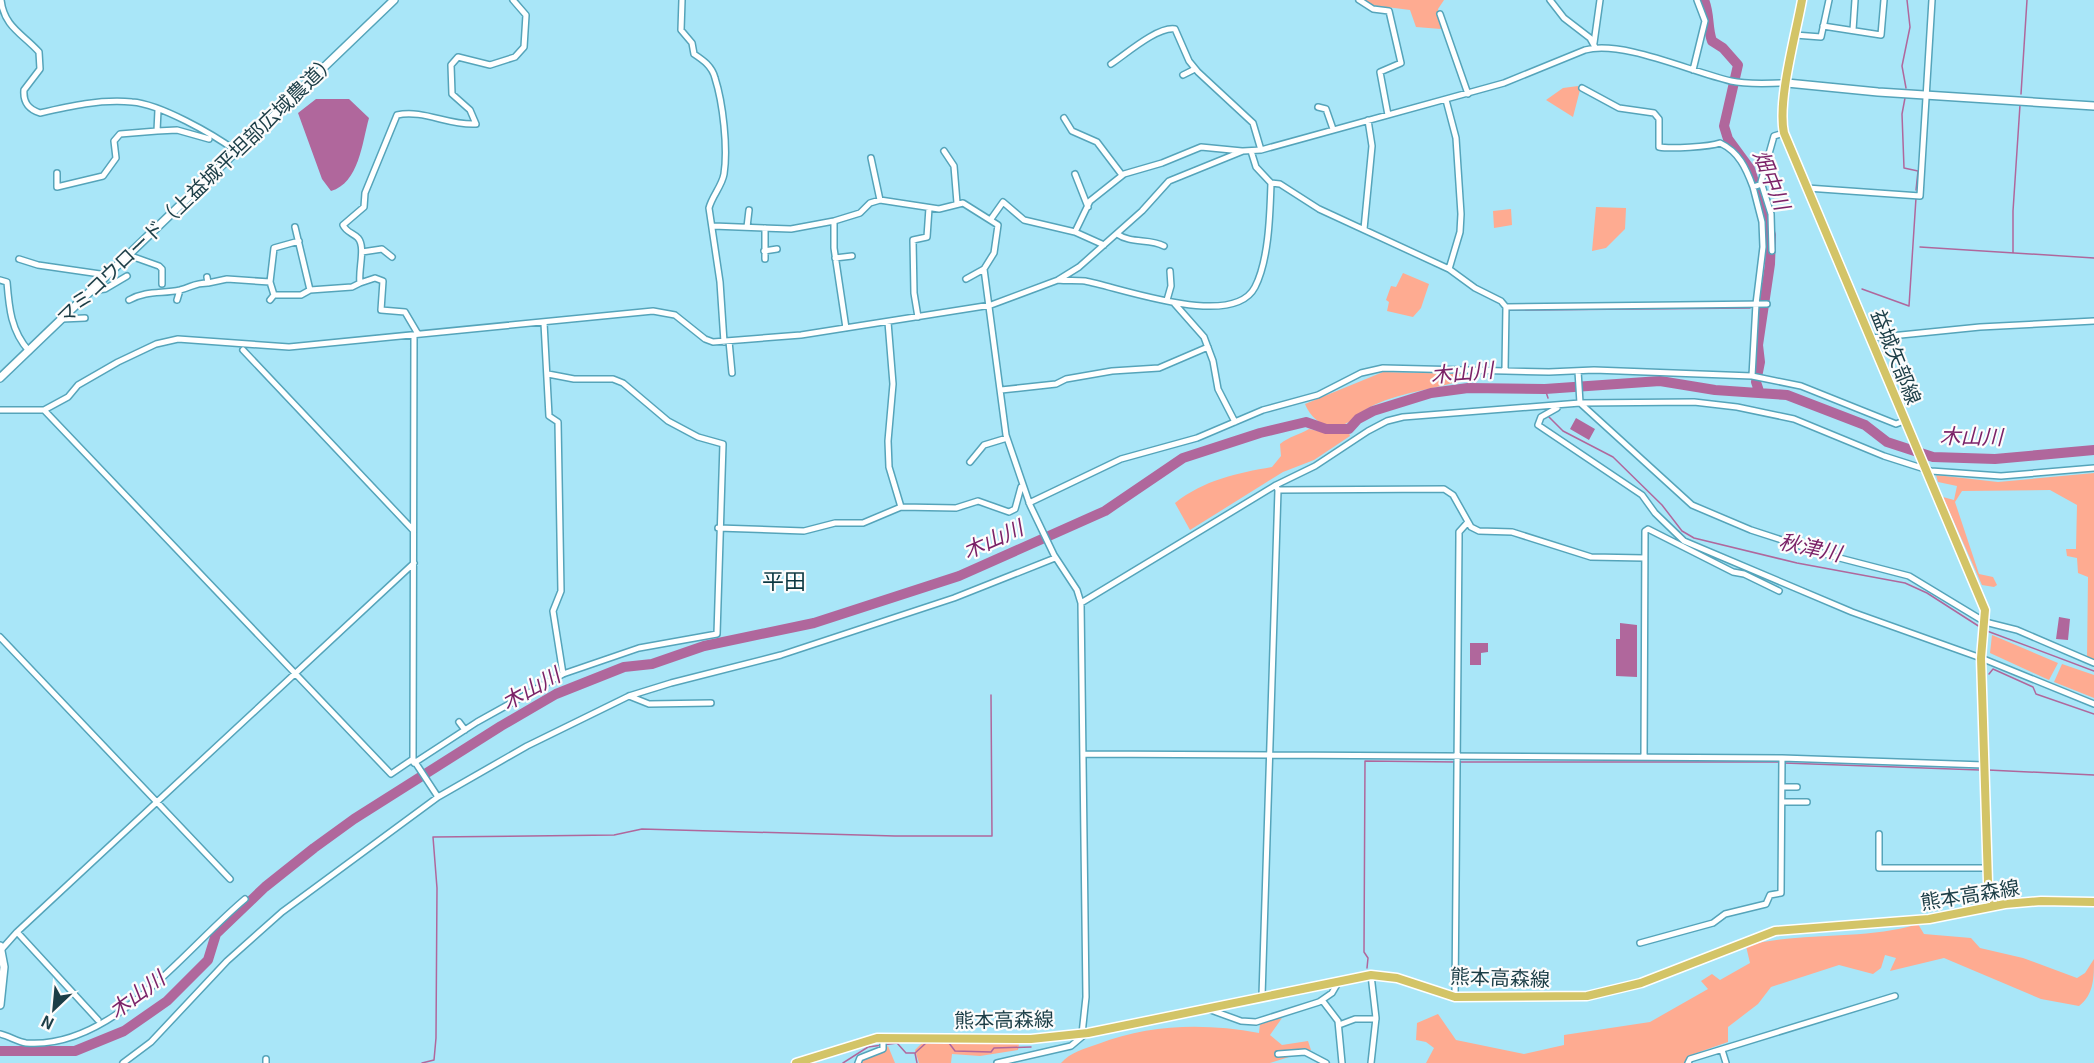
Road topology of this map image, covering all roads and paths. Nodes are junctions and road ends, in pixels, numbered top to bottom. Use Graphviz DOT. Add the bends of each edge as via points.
graph roads {
  1 [pos="1,0"];
  2 [pos="394,0"];
  3 [pos="513,0"];
  4 [pos="682,0"];
  5 [pos="1359,0"];
  6 [pos="1550,0"];
  7 [pos="1600,0"];
  8 [pos="1697,0"];
  9 [pos="1802,0"];
  10 [pos="1829,0"];
  11 [pos="1855,0"];
  12 [pos="1884,0"];
  13 [pos="1932,0"];
  14 [pos="1440,14"];
  15 [pos="1823,26"];
  16 [pos="1853,30"];
  17 [pos="1796,35"];
  18 [pos="1595,47"];
  19 [pos="1111,64"];
  20 [pos="1196,69"];
  21 [pos="1693,69"];
  22 [pos="1183,75"];
  23 [pos="1787,83"];
  24 [pos="1582,88"];
  25 [pos="1468,94"];
  26 [pos="1926,95"];
  27 [pos="1446,100"];
  28 [pos="2094,106"];
  29 [pos="1318,107"];
  30 [pos="158,110"];
  31 [pos="1388,115"];
  32 [pos="1064,118"];
  33 [pos="1368,120"];
  34 [pos="1333,129"];
  35 [pos="157,131"];
  36 [pos="1784,133"];
  37 [pos="209,139"];
  38 [pos="1251,150"];
  39 [pos="1261,150"];
  40 [pos="236,151"];
  41 [pos="944,151"];
  42 [pos="1243,151"];
  43 [pos="871,158"];
  44 [pos="57,172"];
  45 [pos="1075,174"];
  46 [pos="1122,175"];
  47 [pos="1270,183"];
  48 [pos="1757,186"];
  49 [pos="1807,188"];
  50 [pos="880,200"];
  51 [pos="957,203"];
  52 [pos="929,207"];
  53 [pos="1088,207"];
  54 [pos="749,210"];
  55 [pos="991,219"];
  56 [pos="834,221"];
  57 [pos="713,226"];
  58 [pos="295,227"];
  59 [pos="747,227"];
  60 [pos="765,228"];
  61 [pos="1364,230"];
  62 [pos="1075,232"];
  63 [pos="1117,234"];
  64 [pos="299,241"];
  65 [pos="1104,245"];
  66 [pos="1164,246"];
  67 [pos="777,249"];
  68 [pos="764,251"];
  69 [pos="1772,251"];
  70 [pos="362,252"];
  71 [pos="129,255"];
  72 [pos="852,256"];
  73 [pos="392,257"];
  74 [pos="835,258"];
  75 [pos="19,259"];
  76 [pos="765,259"];
  77 [pos="984,269"];
  78 [pos="1449,269"];
  79 [pos="1170,271"];
  80 [pos="107,275"];
  81 [pos="127,276"];
  82 [pos="966,279"];
  83 [pos="0,280"];
  84 [pos="1058,280"];
  85 [pos="270,282"];
  86 [pos="360,282"];
  87 [pos="162,284"];
  88 [pos="180,290"];
  89 [pos="310,290"];
  90 [pos="91,291"];
  91 [pos="129,300"];
  92 [pos="177,300"];
  93 [pos="1167,300"];
  94 [pos="1174,303"];
  95 [pos="1757,304"];
  96 [pos="1767,304"];
  97 [pos="991,305"];
  98 [pos="1506,307"];
  99 [pos="918,317"];
  100 [pos="85,318"];
  101 [pos="62,319"];
  102 [pos="2094,321"];
  103 [pos="888,322"];
  104 [pos="544,323"];
  105 [pos="846,328"];
  106 [pos="416,335"];
  107 [pos="1871,338"];
  108 [pos="727,341"];
  109 [pos="1208,347"];
  110 [pos="243,350"];
  111 [pos="29,351"];
  112 [pos="1505,369"];
  113 [pos="1578,371"];
  114 [pos="732,373"];
  115 [pos="548,374"];
  116 [pos="1756,377"];
  117 [pos="0,378"];
  118 [pos="1001,390"];
  119 [pos="1579,402"];
  120 [pos="1562,405"];
  121 [pos="0,410"];
  122 [pos="44,410"];
  123 [pos="1904,421"];
  124 [pos="1235,422"];
  125 [pos="1007,438"];
  126 [pos="970,462"];
  127 [pos="2094,468"];
  128 [pos="1926,470"];
  129 [pos="1021,485"];
  130 [pos="1277,487"];
  131 [pos="1029,504"];
  132 [pos="901,507"];
  133 [pos="1467,522"];
  134 [pos="718,528"];
  135 [pos="414,530"];
  136 [pos="1054,556"];
  137 [pos="1644,558"];
  138 [pos="414,562"];
  139 [pos="1779,591"];
  140 [pos="1081,603"];
  141 [pos="1985,624"];
  142 [pos="0,637"];
  143 [pos="1981,655"];
  144 [pos="2094,663"];
  145 [pos="293,674"];
  146 [pos="563,674"];
  147 [pos="629,696"];
  148 [pos="711,703"];
  149 [pos="2094,704"];
  150 [pos="459,722"];
  151 [pos="465,730"];
  152 [pos="1084,754"];
  153 [pos="1269,756"];
  154 [pos="1459,757"];
  155 [pos="1644,757"];
  156 [pos="1782,758"];
  157 [pos="413,761"];
  158 [pos="1984,765"];
  159 [pos="1782,787"];
  160 [pos="1797,787"];
  161 [pos="438,797"];
  162 [pos="157,802"];
  163 [pos="1782,802"];
  164 [pos="1807,802"];
  165 [pos="1879,834"];
  166 [pos="1987,868"];
  167 [pos="230,879"];
  168 [pos="245,899"];
  169 [pos="2094,902"];
  170 [pos="1995,905"];
  171 [pos="17,932"];
  172 [pos="1640,944"];
  173 [pos="1,948"];
  174 [pos="1371,975"];
  175 [pos="1339,981"];
  176 [pos="1262,996"];
  177 [pos="1895,996"];
  178 [pos="1455,997"];
  179 [pos="1322,1000"];
  180 [pos="0,1005"];
  181 [pos="1204,1008"];
  182 [pos="1376,1019"];
  183 [pos="98,1020"];
  184 [pos="1339,1025"];
  185 [pos="1085,1033"];
  186 [pos="0,1035"];
  187 [pos="883,1037"];
  188 [pos="1722,1050"];
  189 [pos="1278,1054"];
  190 [pos="123,1063"];
  191 [pos="796,1063"];
  192 [pos="858,1063"];
  193 [pos="997,1063"];
  194 [pos="1326,1063"];
  195 [pos="1342,1063"];
  196 [pos="1371,1063"];
  197 [pos="1688,1063"];
  198 [pos="1726,1063"];
  1 -- 30 [label="street" via="6,19 16,33 39,52 40,69 24,90 26,103 34,111 94,102 134,102"];
  2 -- 40 [label="street, マミコウロード（上益城平坦部広域農道）"];
  3 -- 70 [label="street" via="526,15 524,47 515,57 490,65 458,57 451,64 452,94 470,110 476,124 461,125 409,112 397,115 365,193 364,207 343,225 359,240"];
  4 -- 57 [label="street" via="681,30 692,43 694,54 707,62 715,78 726,139 723,177 711,198"];
  5 -- 31 [label="street" via="1373,9 1389,11 1401,63 1380,72"];
  6 -- 18 [label="street"];
  7 -- 18 [label="street"];
  8 -- 21 [label="street" via="1705,21"];
  9 -- 17 [label="main road, 益城矢部線"];
  10 -- 15 [label="street"];
  11 -- 16 [label="street"];
  12 -- 16 [label="street" via="1881,35"];
  13 -- 26 [label="street"];
  14 -- 25 [label="street"];
  15 -- 16 [label="street"];
  15 -- 17 [label="street" via="1821,37"];
  17 -- 23 [label="main road, 益城矢部線"];
  18 -- 21 [label="street"];
  18 -- 25 [label="street"];
  19 -- 20 [label="street" via="1158,32 1173,28"];
  20 -- 22 [label="street"];
  20 -- 39 [label="street" via="1253,123"];
  21 -- 23 [label="street" via="1731,81"];
  23 -- 26 [label="street"];
  23 -- 36 [label="main road, 益城矢部線"];
  24 -- 48 [label="street" via="1619,108 1654,113 1659,119 1659,147 1672,150 1720,143 1729,147"];
  25 -- 27 [label="street"];
  26 -- 28 [label="street"];
  26 -- 49 [label="street" via="1920,196"];
  27 -- 31 [label="street"];
  27 -- 78 [label="street" via="1456,138 1461,214"];
  29 -- 34 [label="street" via="1326,109"];
  30 -- 35 [label="street"];
  30 -- 40 [label="street" via="212,133"];
  31 -- 33 [label="street"];
  32 -- 46 [label="street" via="1072,131 1097,142"];
  33 -- 34 [label="street"];
  33 -- 61 [label="street" via="1372,146"];
  34 -- 39 [label="street"];
  35 -- 37 [label="street" via="177,130"];
  35 -- 44 [label="street" via="120,134 114,141 116,158 103,176 57,187"];
  36 -- 48 [label="street" via="1774,136"];
  36 -- 49 [label="main road, 益城矢部線"];
  38 -- 39 [label="street"];
  38 -- 42 [label="street"];
  38 -- 47 [label="street" via="1256,167"];
  40 -- 71 [label="street, マミコウロード（上益城平坦部広域農道）"];
  41 -- 51 [label="street" via="954,166"];
  42 -- 46 [label="street" via="1200,147"];
  42 -- 63 [label="street" via="1169,181"];
  43 -- 50 [label="street"];
  45 -- 53 [label="street"];
  46 -- 53 [label="street"];
  47 -- 61 [label="street" via="1280,184 1319,209"];
  47 -- 94 [label="street" via="1267,244 1255,288 1240,300 1221,307"];
  48 -- 69 [label="street" via="1771,214"];
  48 -- 95 [label="street" via="1763,248"];
  49 -- 107 [label="main road, 益城矢部線"];
  50 -- 52 [label="street"];
  50 -- 56 [label="street" via="860,213"];
  51 -- 52 [label="street" via="939,209"];
  51 -- 55 [label="street" via="968,204"];
  52 -- 99 [label="street" via="927,237 913,240"];
  53 -- 62 [label="street"];
  54 -- 59 [label="street"];
  55 -- 62 [label="street" via="1003,202 1024,220"];
  55 -- 77 [label="street" via="999,229 994,253"];
  56 -- 60 [label="street" via="791,229"];
  56 -- 74 [label="street"];
  57 -- 59 [label="street"];
  57 -- 108 [label="street"];
  58 -- 64 [label="street"];
  59 -- 60 [label="street"];
  60 -- 68 [label="street"];
  61 -- 78 [label="street"];
  62 -- 65 [label="street"];
  63 -- 65 [label="street"];
  63 -- 66 [label="street"];
  64 -- 85 [label="street" via="273,249"];
  64 -- 89 [label="street"];
  65 -- 84 [label="street"];
  67 -- 68 [label="street"];
  68 -- 76 [label="street"];
  70 -- 73 [label="street" via="382,249"];
  70 -- 86 [label="street"];
  71 -- 80 [label="street, マミコウロード（上益城平坦部広域農道）"];
  71 -- 87 [label="street" via="162,269"];
  72 -- 74 [label="street"];
  74 -- 105 [label="street"];
  75 -- 80 [label="street"];
  77 -- 82 [label="street"];
  77 -- 97 [label="street"];
  78 -- 98 [label="street"];
  79 -- 93 [label="street" via="1172,286"];
  80 -- 90 [label="street, マミコウロード（上益城平坦部広域農道）"];
  81 -- 90 [label="street" via="105,289"];
  83 -- 111 [label="street" via="7,282 17,337"];
  84 -- 93 [label="street" via="1084,281"];
  84 -- 97 [label="street"];
  85 -- 88 [label="street" via="207,280"];
  85 -- 89 [label="street" via="272,297 301,295"];
  86 -- 89 [label="street" via="352,287"];
  86 -- 106 [label="street" via="375,278 383,281 380,313 405,312"];
  88 -- 91 [label="street" via="142,293"];
  88 -- 92 [label="street"];
  90 -- 101 [label="street, マミコウロード（上益城平坦部広域農道）"];
  93 -- 94 [label="street"];
  94 -- 109 [label="street"];
  95 -- 96 [label="street"];
  95 -- 98 [label="street"];
  95 -- 116 [label="street"];
  97 -- 99 [label="street"];
  97 -- 118 [label="street"];
  98 -- 112 [label="street"];
  99 -- 103 [label="street"];
  100 -- 101 [label="street"];
  101 -- 111 [label="street, マミコウロード（上益城平坦部広域農道）"];
  102 -- 107 [label="street"];
  103 -- 105 [label="street"];
  103 -- 132 [label="street" via="893,384 888,467"];
  104 -- 106 [label="street"];
  104 -- 108 [label="street" via="652,311 675,315 708,341"];
  104 -- 115 [label="street"];
  105 -- 108 [label="street"];
  106 -- 122 [label="street" via="289,348 178,339 156,344 118,362"];
  106 -- 135 [label="street"];
  107 -- 123 [label="main road, 益城矢部線"];
  108 -- 114 [label="street"];
  109 -- 118 [label="street" via="1159,368 1112,370 1056,384"];
  109 -- 124 [label="street" via="1218,389"];
  110 -- 135 [label="street"];
  111 -- 117 [label="street, マミコウロード（上益城平坦部広域農道）"];
  112 -- 113 [label="street"];
  112 -- 124 [label="street" via="1383,368 1361,373 1318,395"];
  113 -- 116 [label="street"];
  113 -- 119 [label="street"];
  115 -- 134 [label="street" via="623,383 668,421 723,444"];
  115 -- 146 [label="street" via="549,416 558,422 561,591 553,611"];
  116 -- 123 [label="street" via="1801,386 1896,424"];
  118 -- 125 [label="street"];
  119 -- 120 [label="street"];
  119 -- 128 [label="street" via="1694,402 1737,407 1794,419"];
  119 -- 141 [label="street" via="1692,506 1828,555 1909,576"];
  120 -- 130 [label="street" via="1387,421"];
  120 -- 143 [label="street" via="1541,417 1538,425 1642,495 1684,541 1852,612"];
  121 -- 122 [label="street"];
  122 -- 145 [label="street"];
  123 -- 128 [label="main road, 益城矢部線"];
  124 -- 131 [label="street" via="1197,438 1121,459"];
  125 -- 126 [label="street" via="984,445"];
  125 -- 129 [label="street"];
  127 -- 128 [label="street" via="2001,476"];
  128 -- 141 [label="main road, 益城矢部線" via="1985,610"];
  129 -- 131 [label="street"];
  129 -- 132 [label="street" via="1019,500 1009,512 978,501 956,508"];
  130 -- 133 [label="street" via="1444,489 1453,495"];
  130 -- 140 [label="street"];
  130 -- 153 [label="street"];
  131 -- 136 [label="street"];
  132 -- 134 [label="street" via="863,524 835,523 804,531"];
  133 -- 137 [label="street" via="1479,531 1512,532 1591,557"];
  133 -- 154 [label="street" via="1459,532"];
  134 -- 146 [label="street" via="717,634 639,648"];
  135 -- 138 [label="street"];
  136 -- 140 [label="street" via="1077,590"];
  136 -- 147 [label="street" via="954,598 781,655"];
  137 -- 139 [label="street" via="1648,529"];
  137 -- 155 [label="street"];
  138 -- 145 [label="street"];
  138 -- 157 [label="street"];
  140 -- 152 [label="street"];
  141 -- 143 [label="main road, 益城矢部線"];
  141 -- 144 [label="street" via="2017,630"];
  142 -- 162 [label="street"];
  143 -- 149 [label="street"];
  143 -- 158 [label="main road, 益城矢部線"];
  145 -- 157 [label="street" via="391,774"];
  145 -- 162 [label="street"];
  146 -- 151 [label="street"];
  147 -- 148 [label="street" via="649,704"];
  147 -- 161 [label="street" via="527,746"];
  150 -- 151 [label="street"];
  151 -- 157 [label="street"];
  152 -- 153 [label="street"];
  152 -- 185 [label="street"];
  153 -- 154 [label="street"];
  153 -- 176 [label="street"];
  154 -- 155 [label="street"];
  154 -- 178 [label="street"];
  155 -- 156 [label="street"];
  156 -- 158 [label="street"];
  156 -- 159 [label="street"];
  157 -- 161 [label="street"];
  158 -- 166 [label="main road, 益城矢部線"];
  159 -- 160 [label="street"];
  159 -- 163 [label="street"];
  161 -- 190 [label="street" via="282,912 227,961 151,1042"];
  162 -- 167 [label="street"];
  162 -- 171 [label="street"];
  163 -- 164 [label="street"];
  163 -- 172 [label="street" via="1781,892 1770,895 1766,904"];
  165 -- 166 [label="street" via="1879,868"];
  166 -- 170 [label="main road, 益城矢部線"];
  168 -- 186 [label="street" via="122,1012 101,1024 60,1039 38,1042 24,1043"];
  169 -- 170 [label="main road, 熊本高森線"];
  170 -- 178 [label="main road, 熊本高森線" via="1929,919 1775,931 1641,983 1587,996"];
  171 -- 173 [label="street"];
  171 -- 183 [label="street"];
  173 -- 180 [label="street" via="4,966"];
  174 -- 175 [label="main road, 熊本高森線"];
  174 -- 178 [label="main road, 熊本高森線" via="1397,978"];
  174 -- 182 [label="street"];
  175 -- 176 [label="main road, 熊本高森線"];
  175 -- 179 [label="street"];
  176 -- 181 [label="main road, 熊本高森線"];
  177 -- 188 [label="street"];
  179 -- 181 [label="street" via="1256,1022"];
  179 -- 184 [label="street"];
  181 -- 185 [label="main road, 熊本高森線"];
  182 -- 184 [label="street" via="1355,1019"];
  182 -- 196 [label="street"];
  184 -- 195 [label="street"];
  185 -- 187 [label="main road, 熊本高森線" via="1031,1039"];
  185 -- 193 [label="street" via="1071,1046"];
  187 -- 191 [label="main road, 熊本高森線"];
  187 -- 192 [label="street" via="884,1049 860,1058"];
  188 -- 197 [label="street" via="1690,1059"];
  188 -- 198 [label="street"];
  189 -- 194 [label="street" via="1305,1052"];
}
